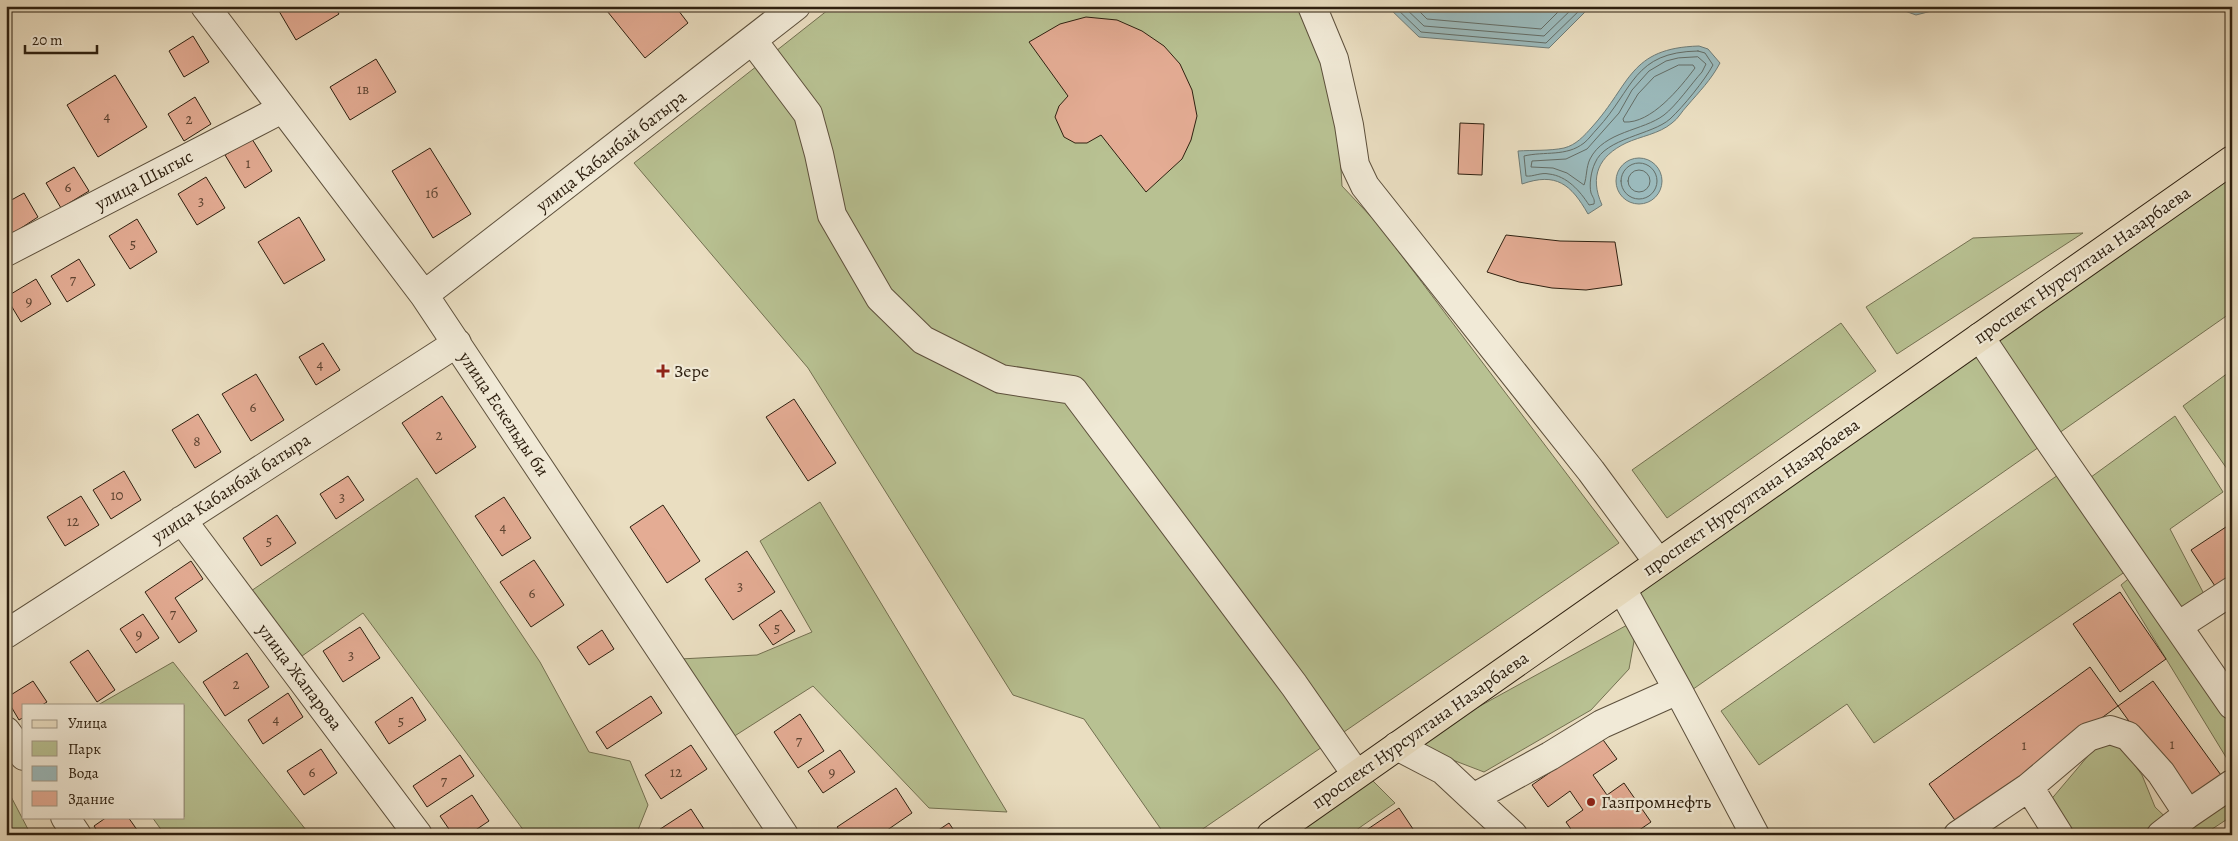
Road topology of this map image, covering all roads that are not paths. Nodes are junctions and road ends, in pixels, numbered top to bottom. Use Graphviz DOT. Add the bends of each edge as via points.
graph roads {
  1 [pos="205,6"];
  2 [pos="1312,6"];
  3 [pos="788,9"];
  4 [pos="753,41"];
  5 [pos="282,109"];
  6 [pos="2232,160"];
  7 [pos="6,252"];
  8 [pos="424,295"];
  9 [pos="1980,337"];
  10 [pos="456,343"];
  11 [pos="182,520"];
  12 [pos="1658,562"];
  13 [pos="1622,589"];
  14 [pos="2232,591"];
  15 [pos="2178,626"];
  16 [pos="6,634"];
  17 [pos="1678,690"];
  18 [pos="2232,704"];
  19 [pos="6,731"];
  20 [pos="1397,746"];
  21 [pos="22,753"];
  22 [pos="1356,774"];
  23 [pos="2232,784"];
  24 [pos="2029,787"];
  25 [pos="1472,798"];
  26 [pos="2188,814"];
  27 [pos="66,818"];
  28 [pos="77,835"];
  29 [pos="418,835"];
  30 [pos="784,835"];
  31 [pos="1270,835"];
  32 [pos="1513,835"];
  33 [pos="1755,835"];
  34 [pos="1958,835"];
  35 [pos="2060,835"];
  36 [pos="2161,835"];
  1 -- 5 [label="street, улица Ескельды би"];
  2 -- 12 [label="street" via="1334,59 1355,165 1365,186 1592,471"];
  3 -- 4 [label="street, улица Кабанбай батыра"];
  4 -- 8 [label="street, улица Кабанбай батыра"];
  4 -- 22 [label="street" via="808,114 832,215 880,298 923,340 1001,379 1072,390 1294,685"];
  5 -- 7 [label="street, улица Шыгыс"];
  5 -- 8 [label="street, улица Ескельды би"];
  6 -- 9 [label="main road, проспект Нурсултана Назарбаева"];
  8 -- 10 [label="street, улица Ескельды би"];
  9 -- 12 [label="main road, проспект Нурсултана Назарбаева"];
  9 -- 15 [label="street"];
  10 -- 11 [label="street, улица Кабанбай батыра"];
  10 -- 30 [label="street, улица Ескельды би"];
  11 -- 16 [label="street, улица Кабанбай батыра"];
  11 -- 29 [label="street, улица Жапарова"];
  12 -- 13 [label="main road, проспект Нурсултана Назарбаева"];
  13 -- 17 [label="street"];
  13 -- 20 [label="main road, проспект Нурсултана Назарбаева"];
  14 -- 15 [label="street"];
  15 -- 18 [label="street"];
  17 -- 25 [label="street" via="1602,724"];
  17 -- 33 [label="street"];
  19 -- 21 [label="street"];
  20 -- 22 [label="main road, проспект Нурсултана Назарбаева"];
  20 -- 25 [label="street" via="1442,770"];
  22 -- 31 [label="main road, проспект Нурсултана Назарбаева"];
  23 -- 26 [label="street"];
  24 -- 26 [label="street" via="2088,738 2110,730 2128,736 2161,774"];
  24 -- 34 [label="street"];
  24 -- 35 [label="street"];
  25 -- 32 [label="street"];
  26 -- 36 [label="street"];
  27 -- 28 [label="street"];
}
